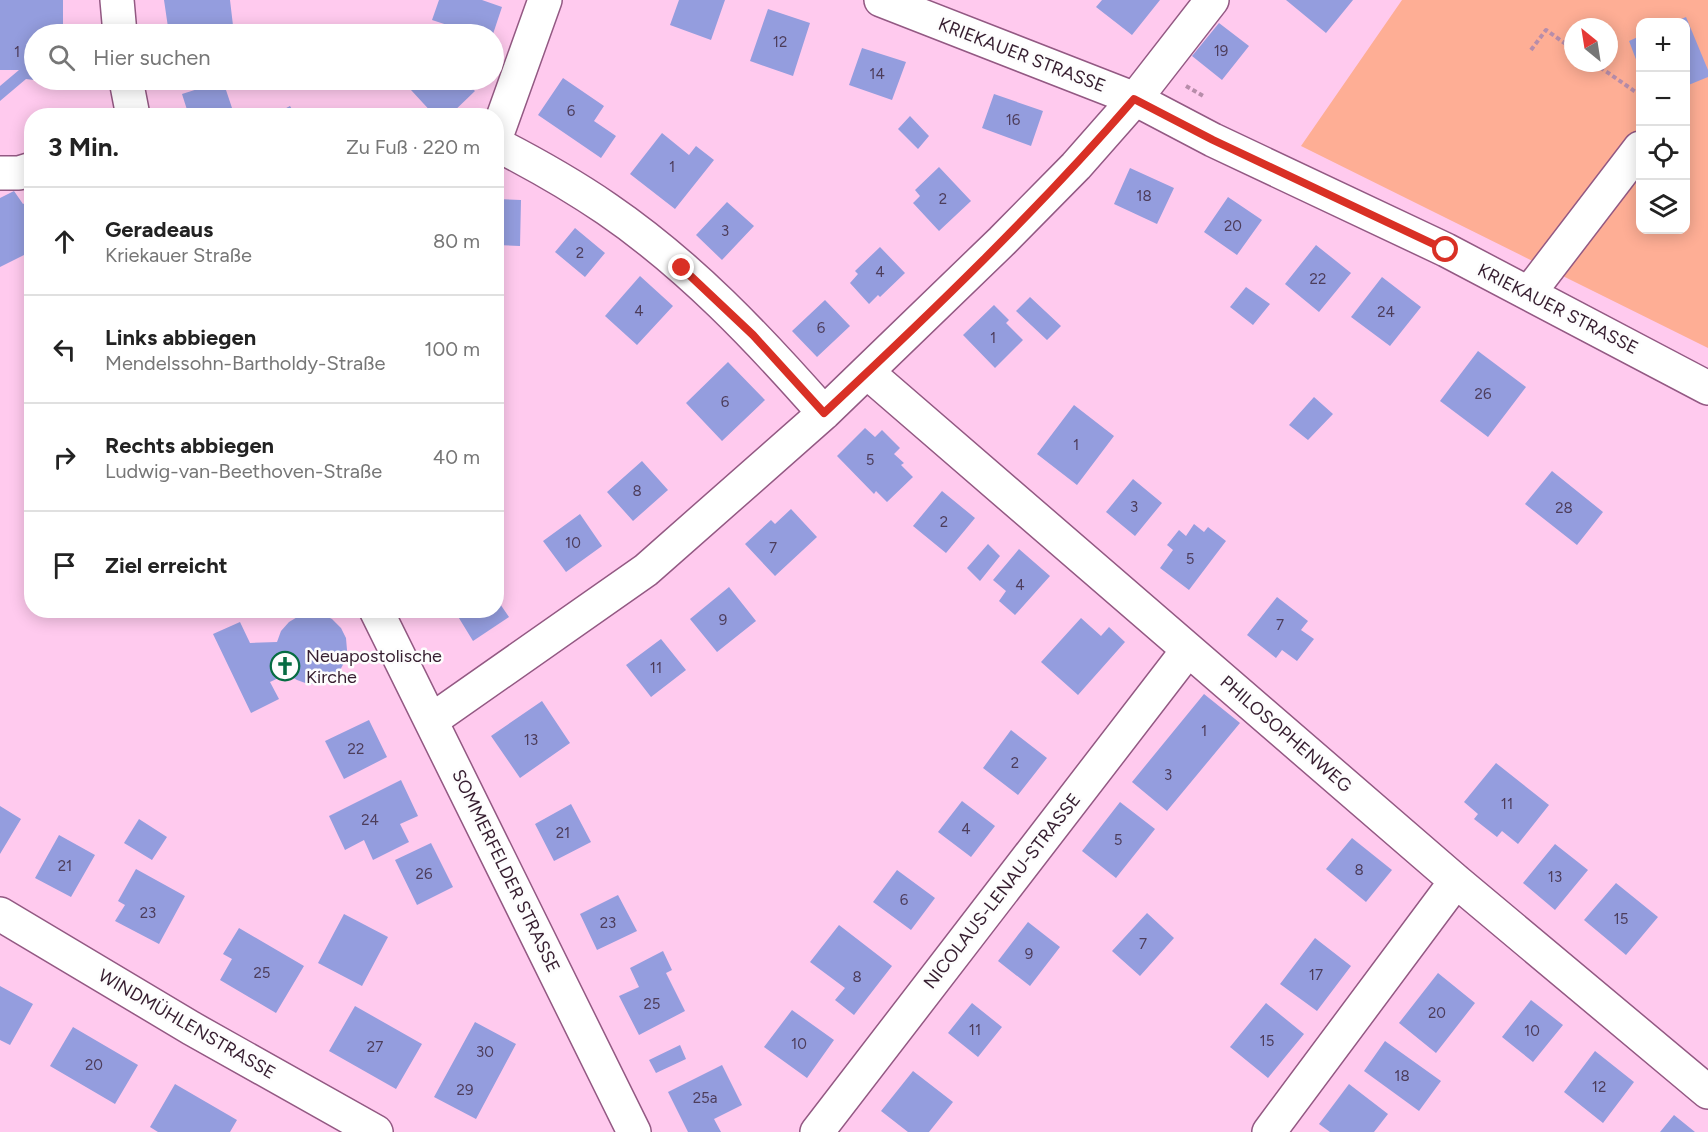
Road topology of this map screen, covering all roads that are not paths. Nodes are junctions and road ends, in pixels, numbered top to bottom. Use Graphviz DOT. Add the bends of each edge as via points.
graph roads {
  1 [pos="117,0"];
  2 [pos="545,0"];
  3 [pos="881,0"];
  4 [pos="1212,0"];
  5 [pos="119,24"];
  6 [pos="128,90"];
  7 [pos="1134,99"];
  8 [pos="131,108"];
  9 [pos="504,115"];
  10 [pos="504,148"];
  11 [pos="1636,154"];
  12 [pos="24,171"];
  13 [pos="0,173"];
  14 [pos="1529,293"];
  15 [pos="867,372"];
  16 [pos="1708,388"];
  17 [pos="824,413"];
  18 [pos="380,618"];
  19 [pos="1188,650"];
  20 [pos="432,720"];
  21 [pos="1456,881"];
  22 [pos="0,914"];
  23 [pos="1708,1092"];
  24 [pos="375,1132"];
  25 [pos="634,1132"];
  26 [pos="817,1132"];
  27 [pos="1269,1132"];
  1 -- 5 [label="street"];
  2 -- 9 [label="street"];
  3 -- 7 [label="street, KRIEKAUER STRASSE"];
  4 -- 7 [label="street"];
  6 -- 8 [label="street"];
  7 -- 14 [label="street, KRIEKAUER STRASSE"];
  7 -- 15 [label="street" via="1076,166"];
  10 -- 17 [label="street" via="571,185 646,237 725,307"];
  11 -- 14 [label="street"];
  12 -- 13 [label="street"];
  14 -- 16 [label="street, KRIEKAUER STRASSE"];
  15 -- 17 [label="street"];
  15 -- 19 [label="street, PHILOSOPHENWEG"];
  17 -- 20 [label="street" via="646,570"];
  18 -- 20 [label="street, SOMMERFELDER STRASSE"];
  19 -- 21 [label="street, PHILOSOPHENWEG"];
  19 -- 26 [label="street, NICOLAUS-LENAU-STRASSE"];
  20 -- 25 [label="street, SOMMERFELDER STRASSE"];
  21 -- 23 [label="street, PHILOSOPHENWEG"];
  21 -- 27 [label="street"];
  22 -- 24 [label="street, WINDMÜHLENSTRASSE"];
}
